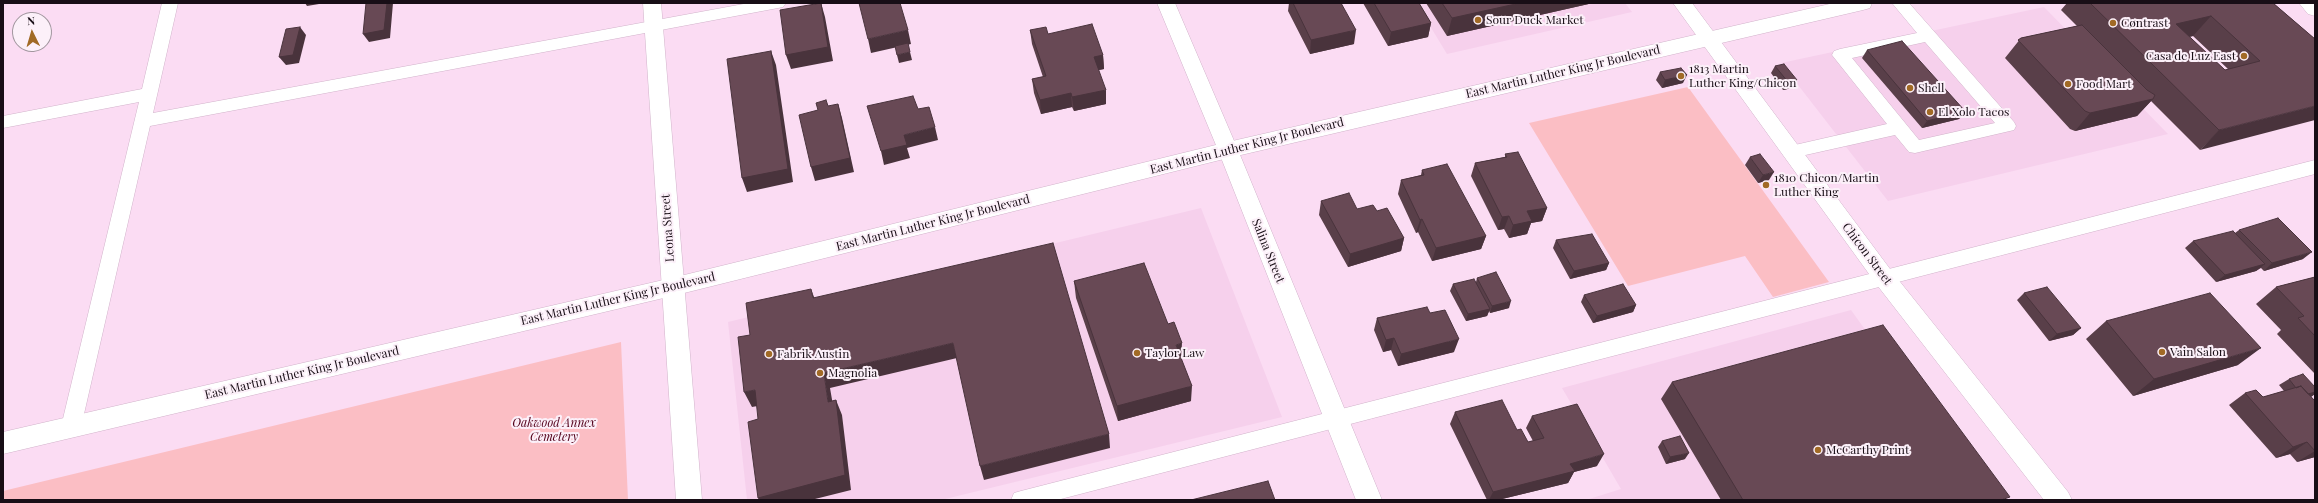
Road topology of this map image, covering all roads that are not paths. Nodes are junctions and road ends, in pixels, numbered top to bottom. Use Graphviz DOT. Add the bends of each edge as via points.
graph roads {
  1 [pos="170,3"];
  2 [pos="652,3"];
  3 [pos="778,3"];
  4 [pos="1166,3"];
  5 [pos="1682,3"];
  6 [pos="1863,3"];
  7 [pos="1900,3"];
  8 [pos="2308,3"];
  9 [pos="2315,9"];
  10 [pos="653,26"];
  11 [pos="1928,36"];
  12 [pos="1708,39"];
  13 [pos="149,94"];
  14 [pos="142,121"];
  15 [pos="3,122"];
  16 [pos="1899,128"];
  17 [pos="1228,150"];
  18 [pos="1792,152"];
  19 [pos="2315,167"];
  20 [pos="1885,279"];
  21 [pos="672,287"];
  22 [pos="1336,421"];
  23 [pos="71,427"];
  24 [pos="3,443"];
  25 [pos="689,500"];
  26 [pos="1021,500"];
  27 [pos="1369,500"];
  28 [pos="2059,500"];
  1 -- 13 [label="lane"];
  2 -- 10 [label="street, Leona Street"];
  3 -- 10 [label="lane"];
  4 -- 17 [label="street, Salina Street"];
  5 -- 12 [label="street, Chicon Street"];
  6 -- 12 [label="street, East Martin Luther King Jr Boulevard"];
  7 -- 11 [label="lane"];
  8 -- 9 [label="street"];
  10 -- 14 [label="lane"];
  10 -- 21 [label="street, Leona Street"];
  11 -- 16 [label="lane" via="1840,55"];
  11 -- 16 [label="lane" via="2008,126 1915,147"];
  12 -- 17 [label="street, East Martin Luther King Jr Boulevard"];
  12 -- 18 [label="street, Chicon Street"];
  13 -- 14 [label="lane"];
  13 -- 15 [label="lane"];
  14 -- 23 [label="lane"];
  16 -- 18 [label="lane"];
  17 -- 21 [label="street, East Martin Luther King Jr Boulevard"];
  17 -- 22 [label="street, Salina Street"];
  18 -- 20 [label="street, Chicon Street"];
  19 -- 20 [label="lane"];
  20 -- 22 [label="lane"];
  20 -- 28 [label="street, Chicon Street"];
  21 -- 23 [label="street, East Martin Luther King Jr Boulevard"];
  21 -- 25 [label="street, Leona Street"];
  22 -- 26 [label="lane"];
  22 -- 27 [label="street, Salina Street"];
  23 -- 24 [label="street, East Martin Luther King Jr Boulevard"];
}
